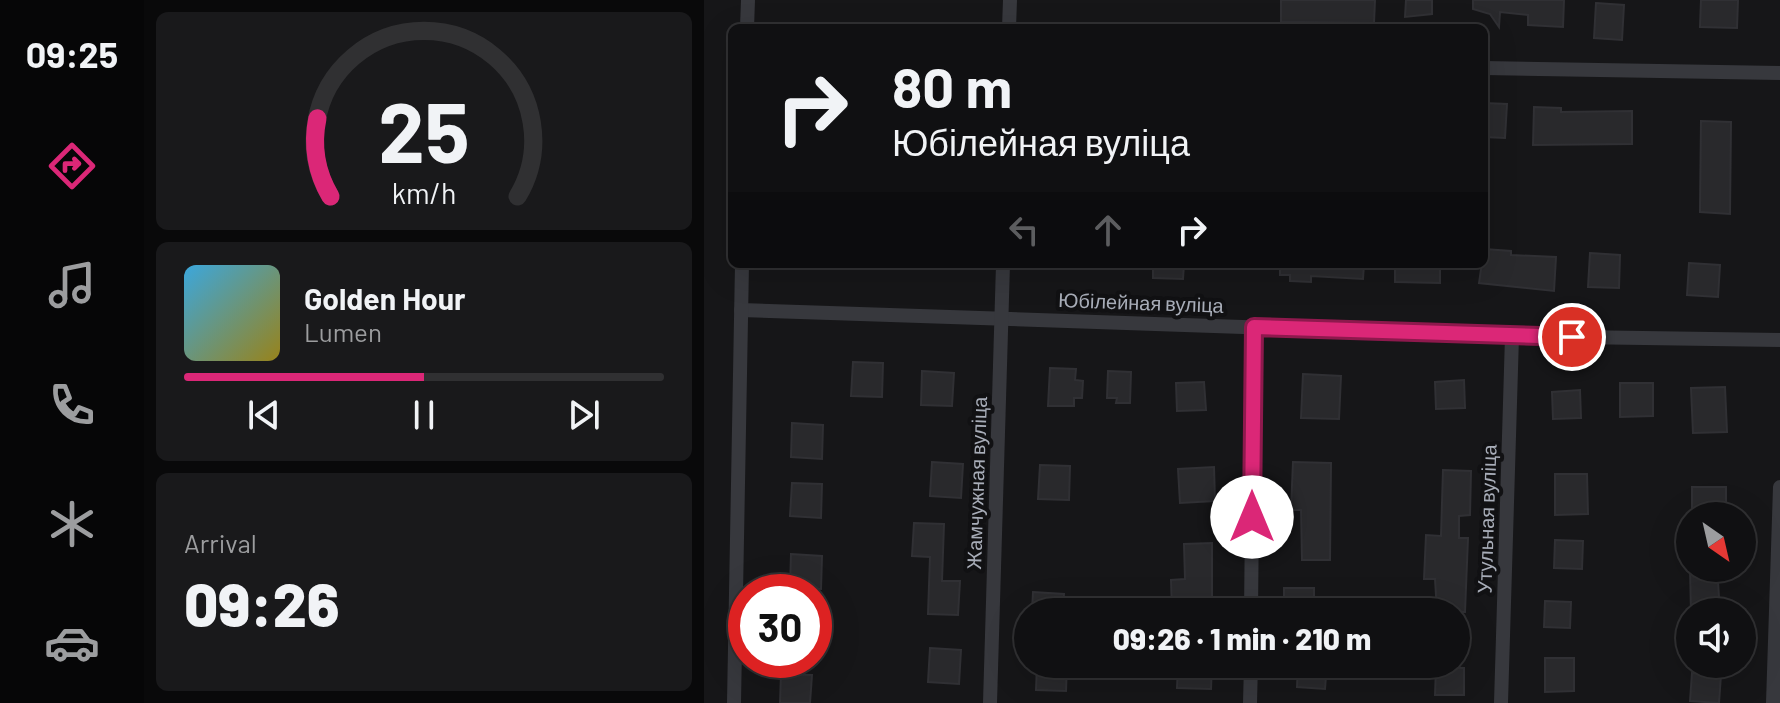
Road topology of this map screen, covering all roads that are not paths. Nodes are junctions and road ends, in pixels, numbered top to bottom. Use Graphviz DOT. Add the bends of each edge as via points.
graph roads {
  1 [pos="748,0"];
  2 [pos="1010,0"];
  3 [pos="747,24"];
  4 [pos="1009,24"];
  5 [pos="1488,68"];
  6 [pos="1780,73"];
  7 [pos="742,268"];
  8 [pos="1003,268"];
  9 [pos="741,310"];
  10 [pos="1002,318"];
  11 [pos="1254,327"];
  12 [pos="1512,336"];
  13 [pos="1780,340"];
  14 [pos="1780,487"];
  15 [pos="1251,598"];
  16 [pos="1251,678"];
  17 [pos="734,703"];
  18 [pos="990,703"];
  19 [pos="1250,703"];
  20 [pos="1501,703"];
  21 [pos="1773,703"];
  1 -- 3 [label="street"];
  2 -- 4 [label="street"];
  5 -- 6 [label="street"];
  7 -- 9 [label="street"];
  8 -- 10 [label="street, Жамчужная вуліца"];
  9 -- 10 [label="street, Юбілейная вуліца"];
  9 -- 17 [label="street"];
  10 -- 11 [label="street, Юбілейная вуліца"];
  10 -- 18 [label="street, Жамчужная вуліца"];
  11 -- 12 [label="street, Юбілейная вуліца"];
  11 -- 15 [label="street"];
  12 -- 13 [label="street, Юбілейная вуліца"];
  12 -- 20 [label="street, Утульная вуліца"];
  14 -- 21 [label="street"];
  16 -- 19 [label="street"];
}
